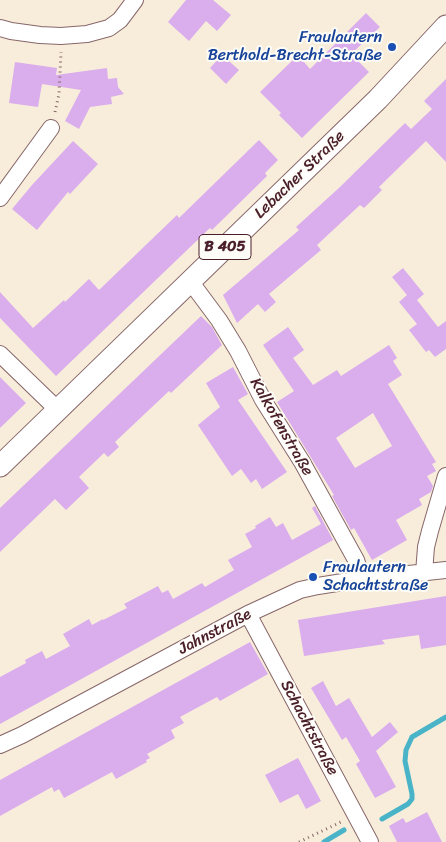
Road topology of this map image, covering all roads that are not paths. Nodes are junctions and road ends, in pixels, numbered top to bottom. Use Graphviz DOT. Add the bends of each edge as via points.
graph roads {
  1 [pos="135,0"];
  2 [pos="446,26"];
  3 [pos="0,28"];
  4 [pos="51,128"];
  5 [pos="0,198"];
  6 [pos="190,281"];
  7 [pos="0,354"];
  8 [pos="58,410"];
  9 [pos="0,466"];
  10 [pos="446,476"];
  11 [pos="446,570"];
  12 [pos="424,573"];
  13 [pos="362,579"];
  14 [pos="248,614"];
  15 [pos="0,745"];
  16 [pos="370,842"];
  1 -- 3 [label="street" via="120,20 109,28 87,34 61,36"];
  2 -- 6 [label="main road, Lebacher Straße / B 405" via="378,99"];
  4 -- 5 [label="street"];
  6 -- 8 [label="main road, Lebacher Straße / B 405"];
  6 -- 13 [label="street, Kalkofenstraße" via="238,351 356,560"];
  7 -- 8 [label="street"];
  8 -- 9 [label="main road, Lebacher Straße / B 405"];
  10 -- 12 [label="street" via="426,547"];
  11 -- 12 [label="street, Jahnstraße"];
  12 -- 13 [label="street, Jahnstraße"];
  13 -- 14 [label="street, Jahnstraße" via="300,590"];
  14 -- 15 [label="street, Jahnstraße"];
  14 -- 16 [label="street, Schachtstraße"];
}
